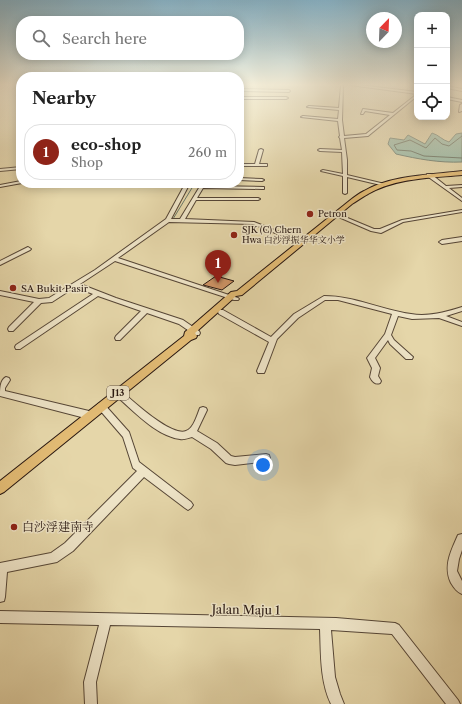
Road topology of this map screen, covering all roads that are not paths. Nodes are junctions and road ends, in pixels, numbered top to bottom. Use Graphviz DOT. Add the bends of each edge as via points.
graph roads {
  1 [pos="313,118"];
  2 [pos="388,118"];
  3 [pos="338,120"];
  4 [pos="341,137"];
  5 [pos="261,150"];
  6 [pos="320,150"];
  7 [pos="343,151"];
  8 [pos="244,165"];
  9 [pos="257,165"];
  10 [pos="266,165"];
  11 [pos="16,167"];
  12 [pos="0,169"];
  13 [pos="323,171"];
  14 [pos="462,173"];
  15 [pos="346,175"];
  16 [pos="429,175"];
  17 [pos="244,179"];
  18 [pos="262,180"];
  19 [pos="16,183"];
  20 [pos="383,185"];
  21 [pos="0,186"];
  22 [pos="462,186"];
  23 [pos="244,187"];
  24 [pos="446,187"];
  25 [pos="186,188"];
  26 [pos="201,188"];
  27 [pos="262,188"];
  28 [pos="345,193"];
  29 [pos="258,198"];
  30 [pos="195,199"];
  31 [pos="462,199"];
  32 [pos="462,211"];
  33 [pos="336,215"];
  34 [pos="168,220"];
  35 [pos="181,221"];
  36 [pos="462,239"];
  37 [pos="302,242"];
  38 [pos="442,242"];
  39 [pos="28,249"];
  40 [pos="114,259"];
  41 [pos="0,263"];
  42 [pos="76,285"];
  43 [pos="0,293"];
  44 [pos="97,294"];
  45 [pos="236,296"];
  46 [pos="39,301"];
  47 [pos="462,309"];
  48 [pos="146,310"];
  49 [pos="221,312"];
  50 [pos="395,314"];
  51 [pos="439,316"];
  52 [pos="462,324"];
  53 [pos="11,329"];
  54 [pos="193,333"];
  55 [pos="388,335"];
  56 [pos="118,338"];
  57 [pos="272,341"];
  58 [pos="18,347"];
  59 [pos="409,357"];
  60 [pos="261,371"];
  61 [pos="6,380"];
  62 [pos="377,381"];
  63 [pos="118,393"];
  64 [pos="100,406"];
  65 [pos="203,410"];
  66 [pos="89,416"];
  67 [pos="192,432"];
  68 [pos="266,458"];
  69 [pos="144,471"];
  70 [pos="0,488"];
  71 [pos="188,505"];
  72 [pos="462,539"];
  73 [pos="1,568"];
  74 [pos="462,590"];
  75 [pos="0,597"];
  76 [pos="0,617"];
  77 [pos="106,620"];
  78 [pos="325,625"];
  79 [pos="91,704"];
  80 [pos="338,704"];
  81 [pos="454,704"];
  1 -- 3 [label="street"];
  2 -- 4 [label="street" via="367,135"];
  3 -- 4 [label="street"];
  4 -- 7 [label="street"];
  5 -- 9 [label="street"];
  6 -- 7 [label="street"];
  7 -- 15 [label="street"];
  8 -- 9 [label="street"];
  9 -- 10 [label="street"];
  11 -- 12 [label="street"];
  13 -- 15 [label="street"];
  14 -- 16 [label="main road, J13"];
  15 -- 20 [label="street"];
  15 -- 28 [label="street"];
  16 -- 20 [label="main road, J13"];
  16 -- 24 [label="street"];
  17 -- 18 [label="street"];
  19 -- 21 [label="street"];
  20 -- 33 [label="main road, J13" via="356,198"];
  22 -- 24 [label="street"];
  23 -- 27 [label="street"];
  24 -- 31 [label="street"];
  25 -- 34 [label="street"];
  26 -- 30 [label="street"];
  29 -- 30 [label="street"];
  30 -- 35 [label="street"];
  32 -- 33 [label="street" via="402,221 381,231"];
  33 -- 37 [label="main road, J13"];
  34 -- 35 [label="street"];
  34 -- 40 [label="street"];
  35 -- 37 [label="street" via="254,223"];
  36 -- 38 [label="street"];
  37 -- 45 [label="main road, J13"];
  39 -- 41 [label="street"];
  40 -- 42 [label="street"];
  40 -- 45 [label="street"];
  42 -- 44 [label="street"];
  42 -- 46 [label="street" via="50,300"];
  43 -- 46 [label="street"];
  44 -- 48 [label="street"];
  44 -- 58 [label="street"];
  45 -- 49 [label="main road, J13"];
  45 -- 54 [label="main road, J13"];
  46 -- 53 [label="street"];
  47 -- 51 [label="street"];
  48 -- 54 [label="street" via="181,322"];
  48 -- 56 [label="street"];
  49 -- 54 [label="main road, J13"];
  49 -- 57 [label="street"];
  50 -- 51 [label="street"];
  50 -- 55 [label="street"];
  50 -- 57 [label="street" via="338,298 324,298 296,316"];
  51 -- 52 [label="street"];
  54 -- 63 [label="main road, J13"];
  55 -- 59 [label="street"];
  55 -- 62 [label="street" via="371,358 376,368 374,377"];
  57 -- 60 [label="street"];
  61 -- 66 [label="street" via="1,388 2,393"];
  63 -- 64 [label="main road, J13"];
  63 -- 67 [label="street" via="167,431 178,436"];
  64 -- 66 [label="main road, J13"];
  64 -- 69 [label="street" via="126,435 136,465"];
  65 -- 67 [label="street"];
  66 -- 70 [label="main road, J13"];
  67 -- 68 [label="street" via="214,446 229,460"];
  69 -- 71 [label="street"];
  69 -- 73 [label="street" via="69,547 53,558"];
  72 -- 74 [label="street" via="453,558 452,569 453,578"];
  73 -- 75 [label="street"];
  76 -- 77 [label="street, Jalan Maju 1"];
  77 -- 78 [label="street, Jalan Maju 1"];
  77 -- 79 [label="street" via="90,682"];
  78 -- 80 [label="street" via="329,674"];
  78 -- 81 [label="street, Jalan Maju 1" via="395,629"];
}
